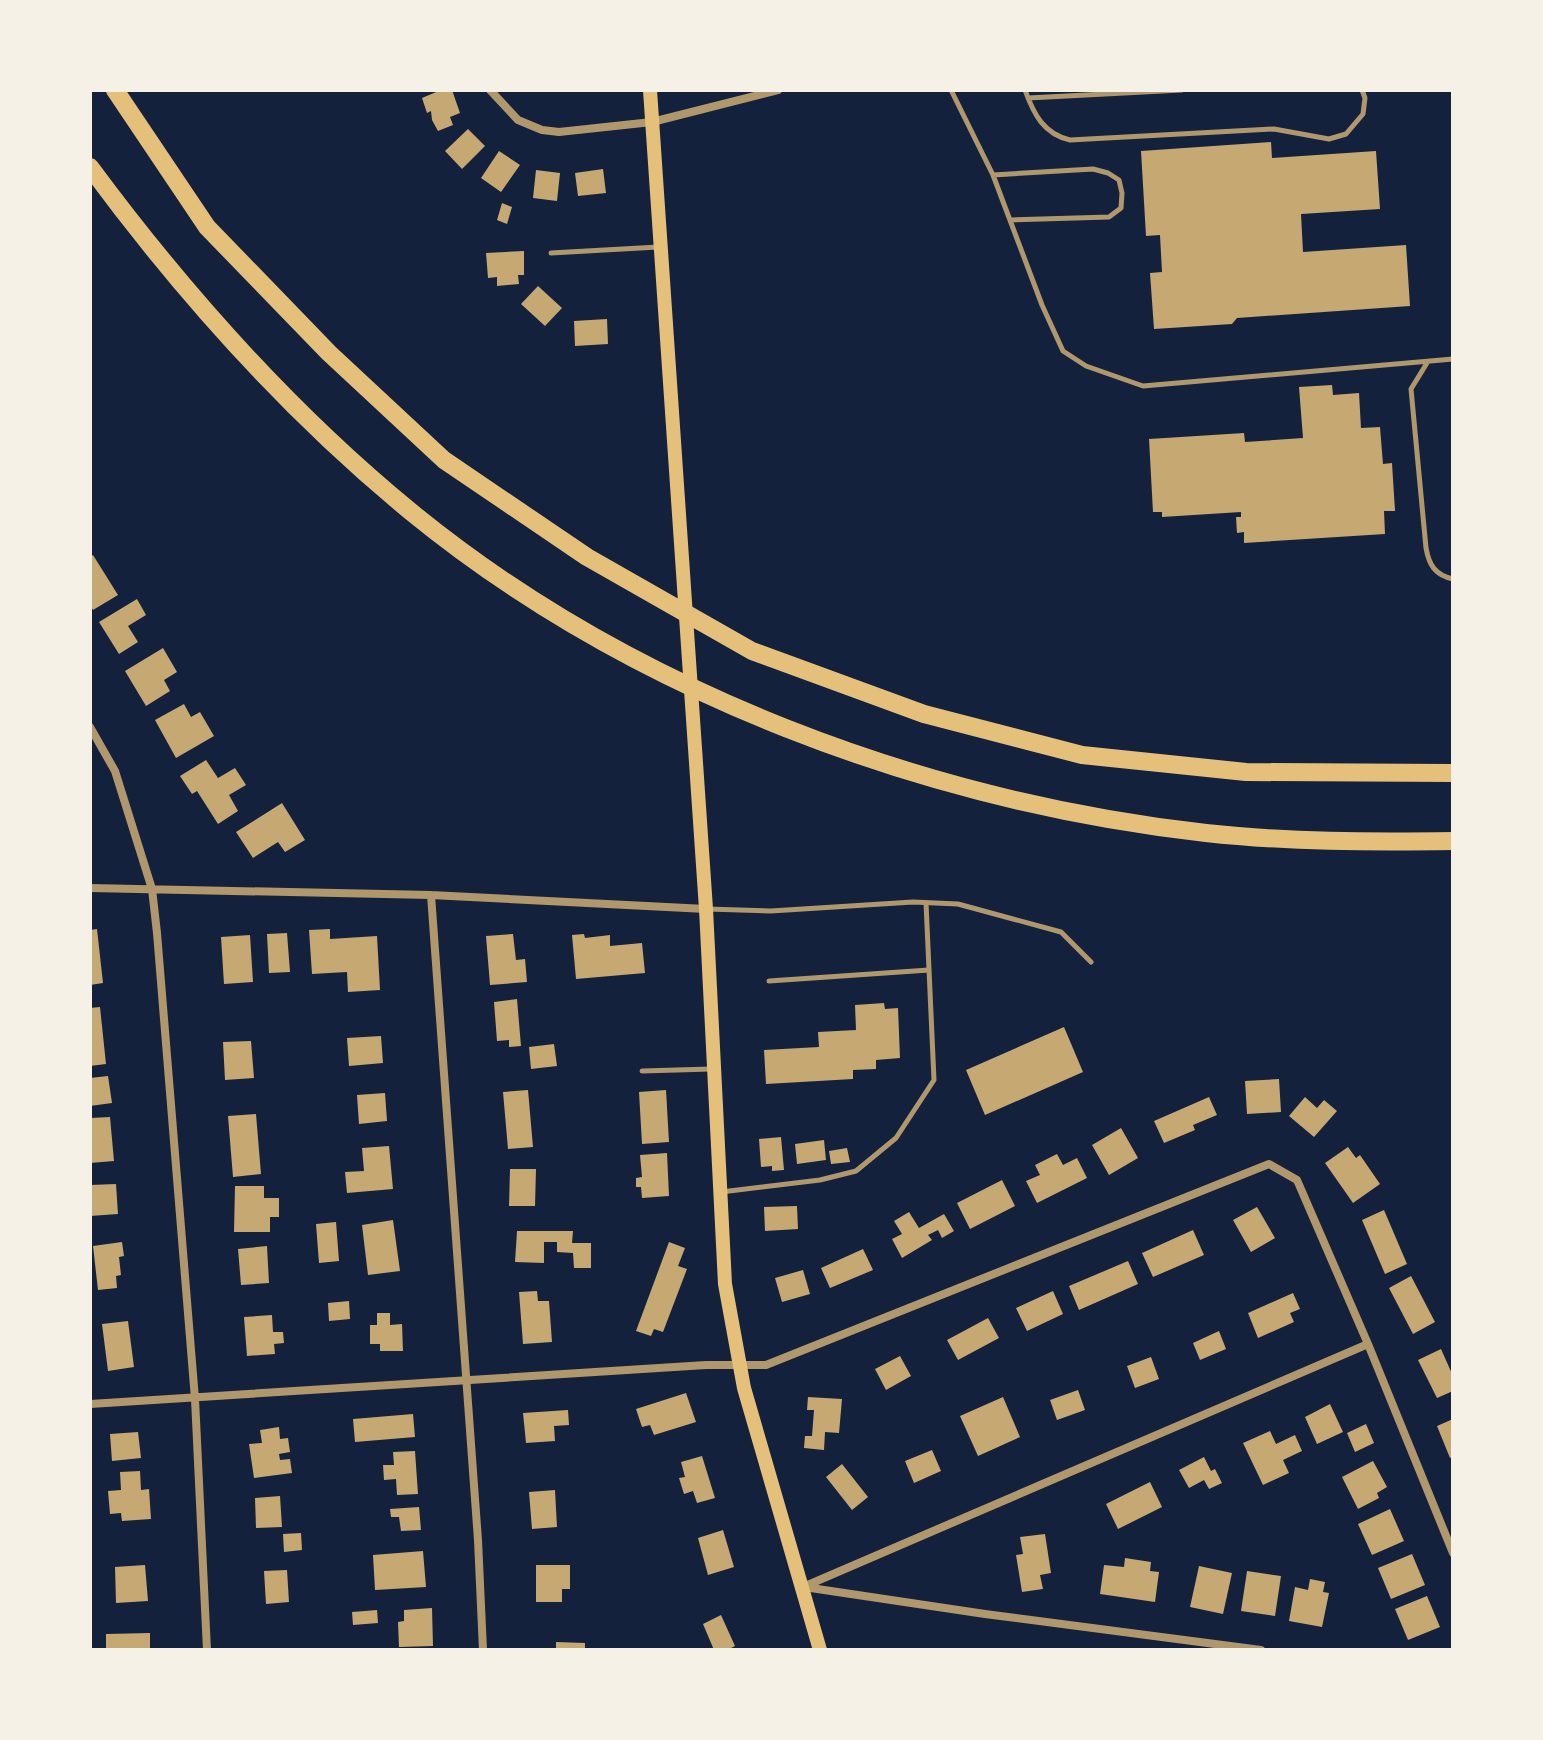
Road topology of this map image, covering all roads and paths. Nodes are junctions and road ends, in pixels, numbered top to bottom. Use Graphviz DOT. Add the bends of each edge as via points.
graph roads {
  1 [pos="115,90"];
  2 [pos="490,90"];
  3 [pos="650,90"];
  4 [pos="778,90"];
  5 [pos="951,90"];
  6 [pos="1025,90"];
  7 [pos="1182,90"];
  8 [pos="1362,90"];
  9 [pos="1028,98"];
  10 [pos="652,122"];
  11 [pos="90,167"];
  12 [pos="993,175"];
  13 [pos="1011,220"];
  14 [pos="659,247"];
  15 [pos="551,253"];
  16 [pos="1453,359"];
  17 [pos="1427,363"];
  18 [pos="1453,579"];
  19 [pos="90,727"];
  20 [pos="1453,773"];
  21 [pos="1453,841"];
  22 [pos="90,888"];
  23 [pos="152,889"];
  24 [pos="431,895"];
  25 [pos="926,903"];
  26 [pos="706,909"];
  27 [pos="1091,962"];
  28 [pos="929,970"];
  29 [pos="769,981"];
  30 [pos="716,1069"];
  31 [pos="642,1071"];
  32 [pos="720,1192"];
  33 [pos="1368,1344"];
  34 [pos="738,1365"];
  35 [pos="466,1382"];
  36 [pos="195,1399"];
  37 [pos="90,1404"];
  38 [pos="1453,1553"];
  39 [pos="803,1587"];
  40 [pos="207,1650"];
  41 [pos="483,1650"];
  42 [pos="820,1650"];
  43 [pos="1261,1650"];
  1 -- 20 [label="highway" via="207,227 329,353 444,460 587,557 752,651 924,714 1082,755 1246,772"];
  2 -- 10 [label="street" via="518,120 542,130"];
  3 -- 10 [label="main road"];
  4 -- 10 [label="street"];
  5 -- 12 [label="lane"];
  6 -- 9 [label="lane"];
  7 -- 9 [label="lane"];
  8 -- 9 [label="lane" via="1363,114 1346,134 1329,139 1274,129 1070,140 1044,127"];
  10 -- 14 [label="main road"];
  11 -- 21 [label="highway" via="213,323 363,471 507,582 669,674 837,748 997,797 1209,833"];
  12 -- 13 [label="lane"];
  12 -- 13 [label="lane" via="1093,169 1119,180 1121,208 1109,217"];
  13 -- 17 [label="lane" via="1063,351 1116,377 1143,386"];
  14 -- 15 [label="lane"];
  14 -- 26 [label="main road"];
  16 -- 17 [label="lane"];
  17 -- 18 [label="lane" via="1411,389 1426,548 1429,564"];
  19 -- 23 [label="street" via="115,771"];
  22 -- 23 [label="street"];
  23 -- 24 [label="street"];
  23 -- 36 [label="street"];
  24 -- 26 [label="street"];
  24 -- 35 [label="street"];
  25 -- 26 [label="lane"];
  25 -- 27 [label="lane" via="958,904 1061,932"];
  25 -- 28 [label="lane"];
  26 -- 30 [label="main road"];
  28 -- 29 [label="lane"];
  28 -- 32 [label="lane" via="934,1080 896,1138 856,1171"];
  30 -- 31 [label="lane"];
  30 -- 32 [label="main road"];
  32 -- 34 [label="main road" via="725,1284"];
  33 -- 34 [label="street" via="1297,1180 1269,1164 766,1365"];
  33 -- 38 [label="street"];
  33 -- 39 [label="street"];
  34 -- 35 [label="street"];
  34 -- 39 [label="main road"];
  35 -- 36 [label="street"];
  35 -- 41 [label="street"];
  36 -- 37 [label="street"];
  36 -- 40 [label="street"];
  39 -- 42 [label="main road"];
  39 -- 43 [label="street"];
}
